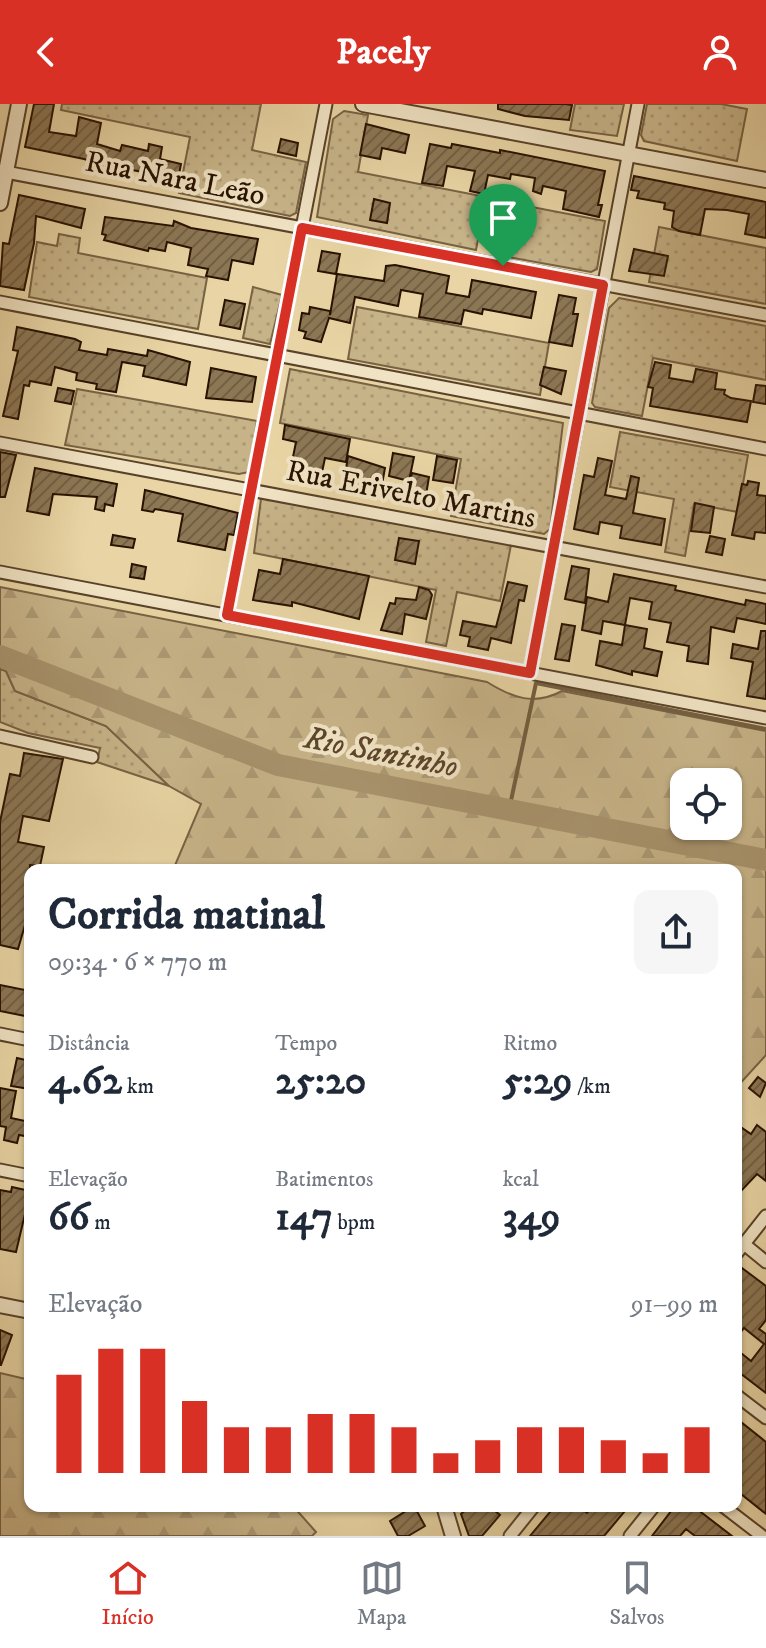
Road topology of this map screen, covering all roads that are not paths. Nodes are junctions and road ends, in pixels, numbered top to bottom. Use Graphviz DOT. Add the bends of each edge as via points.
graph roads {
  1 [pos="19,104"];
  2 [pos="326,104"];
  3 [pos="363,104"];
  4 [pos="638,104"];
  5 [pos="628,154"];
  6 [pos="3,171"];
  7 [pos="766,180"];
  8 [pos="0,203"];
  9 [pos="302,228"];
  10 [pos="603,285"];
  11 [pos="0,302"];
  12 [pos="766,315"];
  13 [pos="277,355"];
  14 [pos="579,413"];
  15 [pos="0,443"];
  16 [pos="766,449"];
  17 [pos="251,490"];
  18 [pos="554,547"];
  19 [pos="0,572"];
  20 [pos="766,587"];
  21 [pos="227,615"];
  22 [pos="530,673"];
  23 [pos="766,718"];
  24 [pos="0,738"];
  25 [pos="92,757"];
  26 [pos="0,1034"];
  27 [pos="24,1039"];
  28 [pos="0,1170"];
  29 [pos="24,1175"];
  30 [pos="766,1216"];
  31 [pos="742,1246"];
  32 [pos="760,1254"];
  33 [pos="766,1262"];
  34 [pos="0,1305"];
  35 [pos="24,1310"];
  36 [pos="742,1400"];
  37 [pos="766,1418"];
  38 [pos="446,1512"];
  39 [pos="529,1512"];
  40 [pos="649,1512"];
  41 [pos="730,1512"];
  42 [pos="755,1534"];
  43 [pos="453,1536"];
  44 [pos="510,1536"];
  45 [pos="630,1536"];
  1 -- 6 [label="street"];
  2 -- 9 [label="street"];
  3 -- 5 [label="street"];
  4 -- 5 [label="street"];
  5 -- 7 [label="street"];
  5 -- 10 [label="street"];
  6 -- 8 [label="street"];
  6 -- 9 [label="street, Rua Nara Leão"];
  9 -- 10 [label="street, Rua Nara Leão"];
  9 -- 13 [label="street"];
  10 -- 12 [label="street, Rua Nara Leão"];
  10 -- 14 [label="street"];
  11 -- 13 [label="street"];
  13 -- 14 [label="street"];
  13 -- 17 [label="street"];
  14 -- 16 [label="street"];
  14 -- 18 [label="street"];
  15 -- 17 [label="street, Rua Erivelto Martins"];
  17 -- 18 [label="street, Rua Erivelto Martins"];
  17 -- 21 [label="street"];
  18 -- 20 [label="street, Rua Erivelto Martins"];
  18 -- 22 [label="street"];
  19 -- 21 [label="street"];
  21 -- 22 [label="street"];
  22 -- 23 [label="street"];
  24 -- 25 [label="street"];
  26 -- 27 [label="street"];
  28 -- 29 [label="street"];
  30 -- 31 [label="street"];
  32 -- 33 [label="street"];
  34 -- 35 [label="street"];
  36 -- 37 [label="street"];
  38 -- 43 [label="street"];
  39 -- 44 [label="street"];
  40 -- 45 [label="street"];
  41 -- 42 [label="street"];
}
